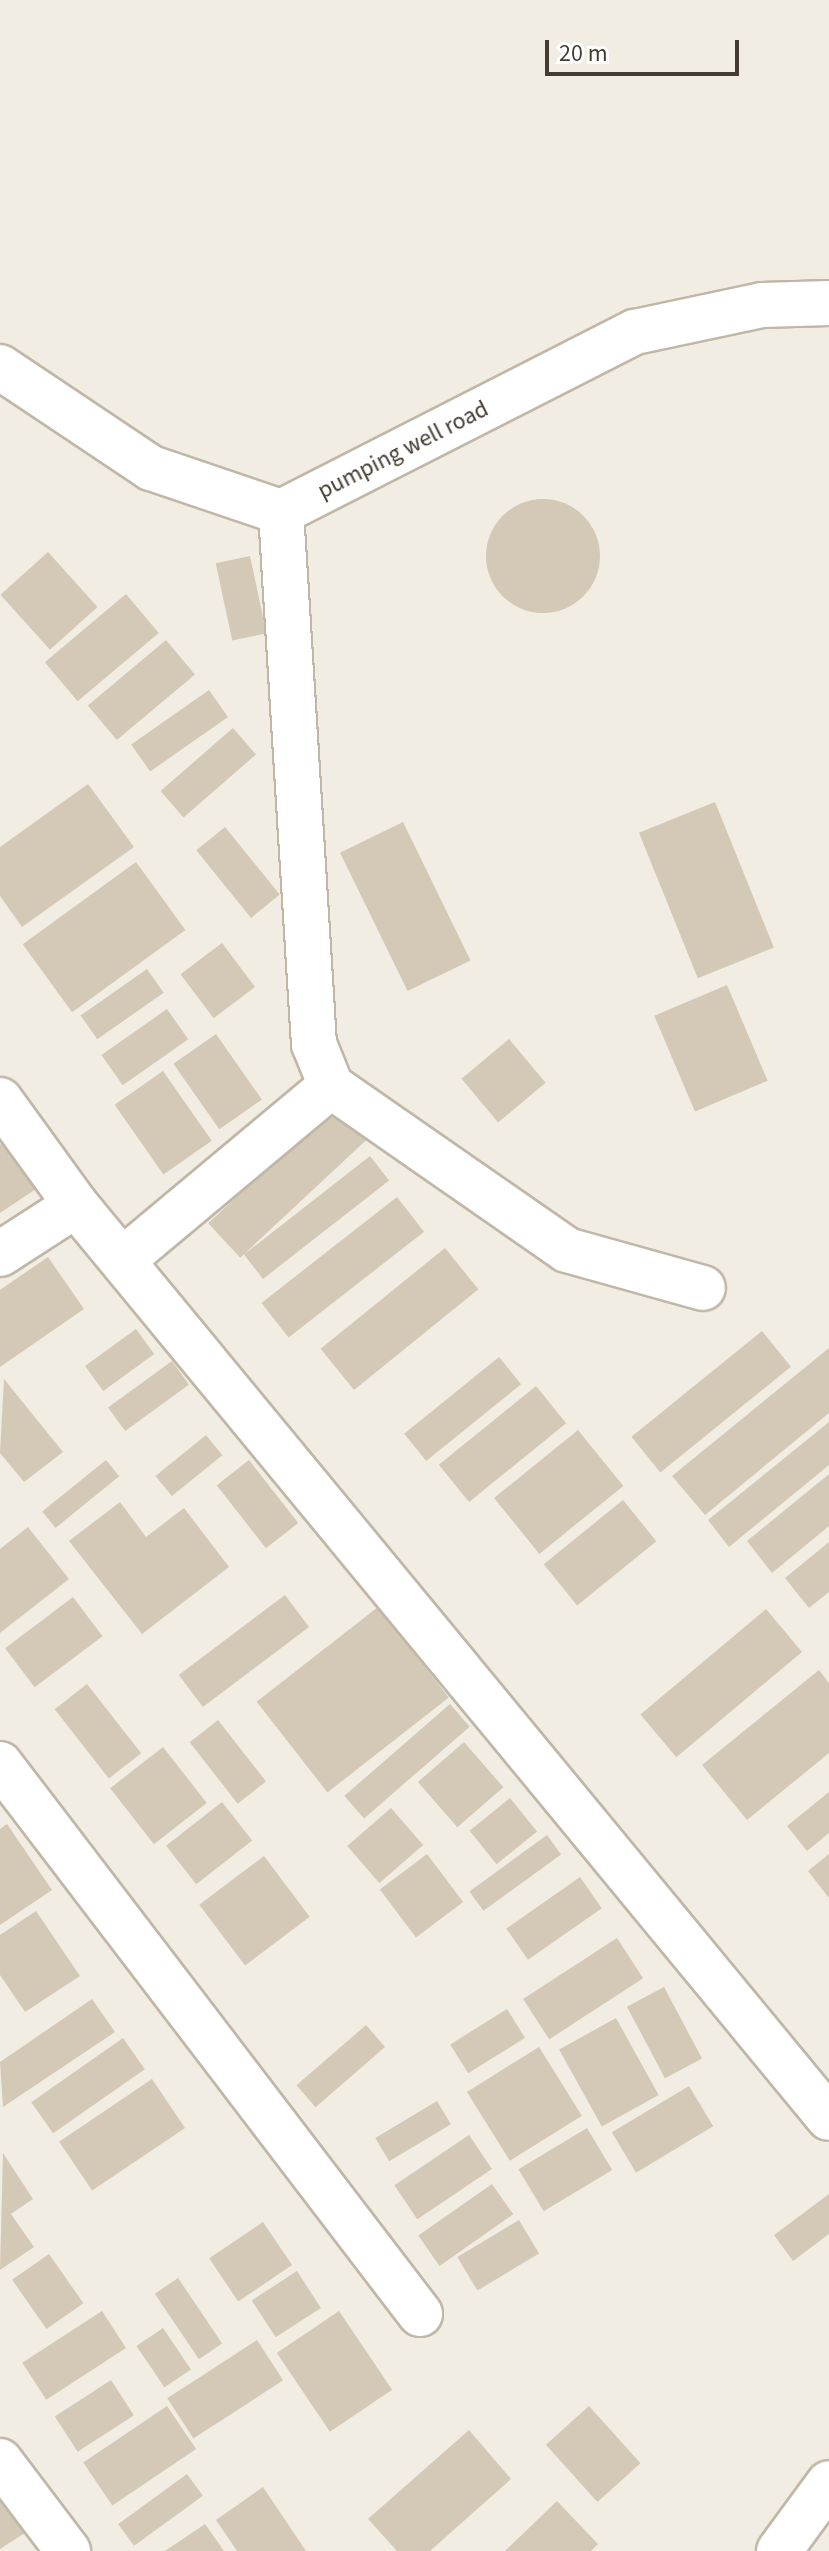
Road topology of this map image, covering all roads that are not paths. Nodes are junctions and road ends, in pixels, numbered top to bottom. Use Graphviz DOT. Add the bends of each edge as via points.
graph roads {
  1 [pos="829,303"];
  2 [pos="0,367"];
  3 [pos="281,512"];
  4 [pos="331,1086"];
  5 [pos="0,1100"];
  6 [pos="76,1205"];
  7 [pos="0,1254"];
  8 [pos="125,1258"];
  9 [pos="703,1288"];
  10 [pos="0,1764"];
  11 [pos="829,2118"];
  12 [pos="420,2314"];
  13 [pos="0,2461"];
  14 [pos="829,2483"];
  15 [pos="68,2551"];
  16 [pos="779,2551"];
  1 -- 3 [label="street, pumping well road" via="762,305 635,332"];
  2 -- 3 [label="street" via="151,468"];
  3 -- 4 [label="street" via="314,1044"];
  4 -- 8 [label="street"];
  4 -- 9 [label="street" via="567,1250"];
  5 -- 6 [label="street"];
  6 -- 7 [label="street"];
  6 -- 8 [label="street"];
  8 -- 11 [label="street"];
  10 -- 12 [label="street"];
  13 -- 15 [label="street"];
  14 -- 16 [label="street"];
}
